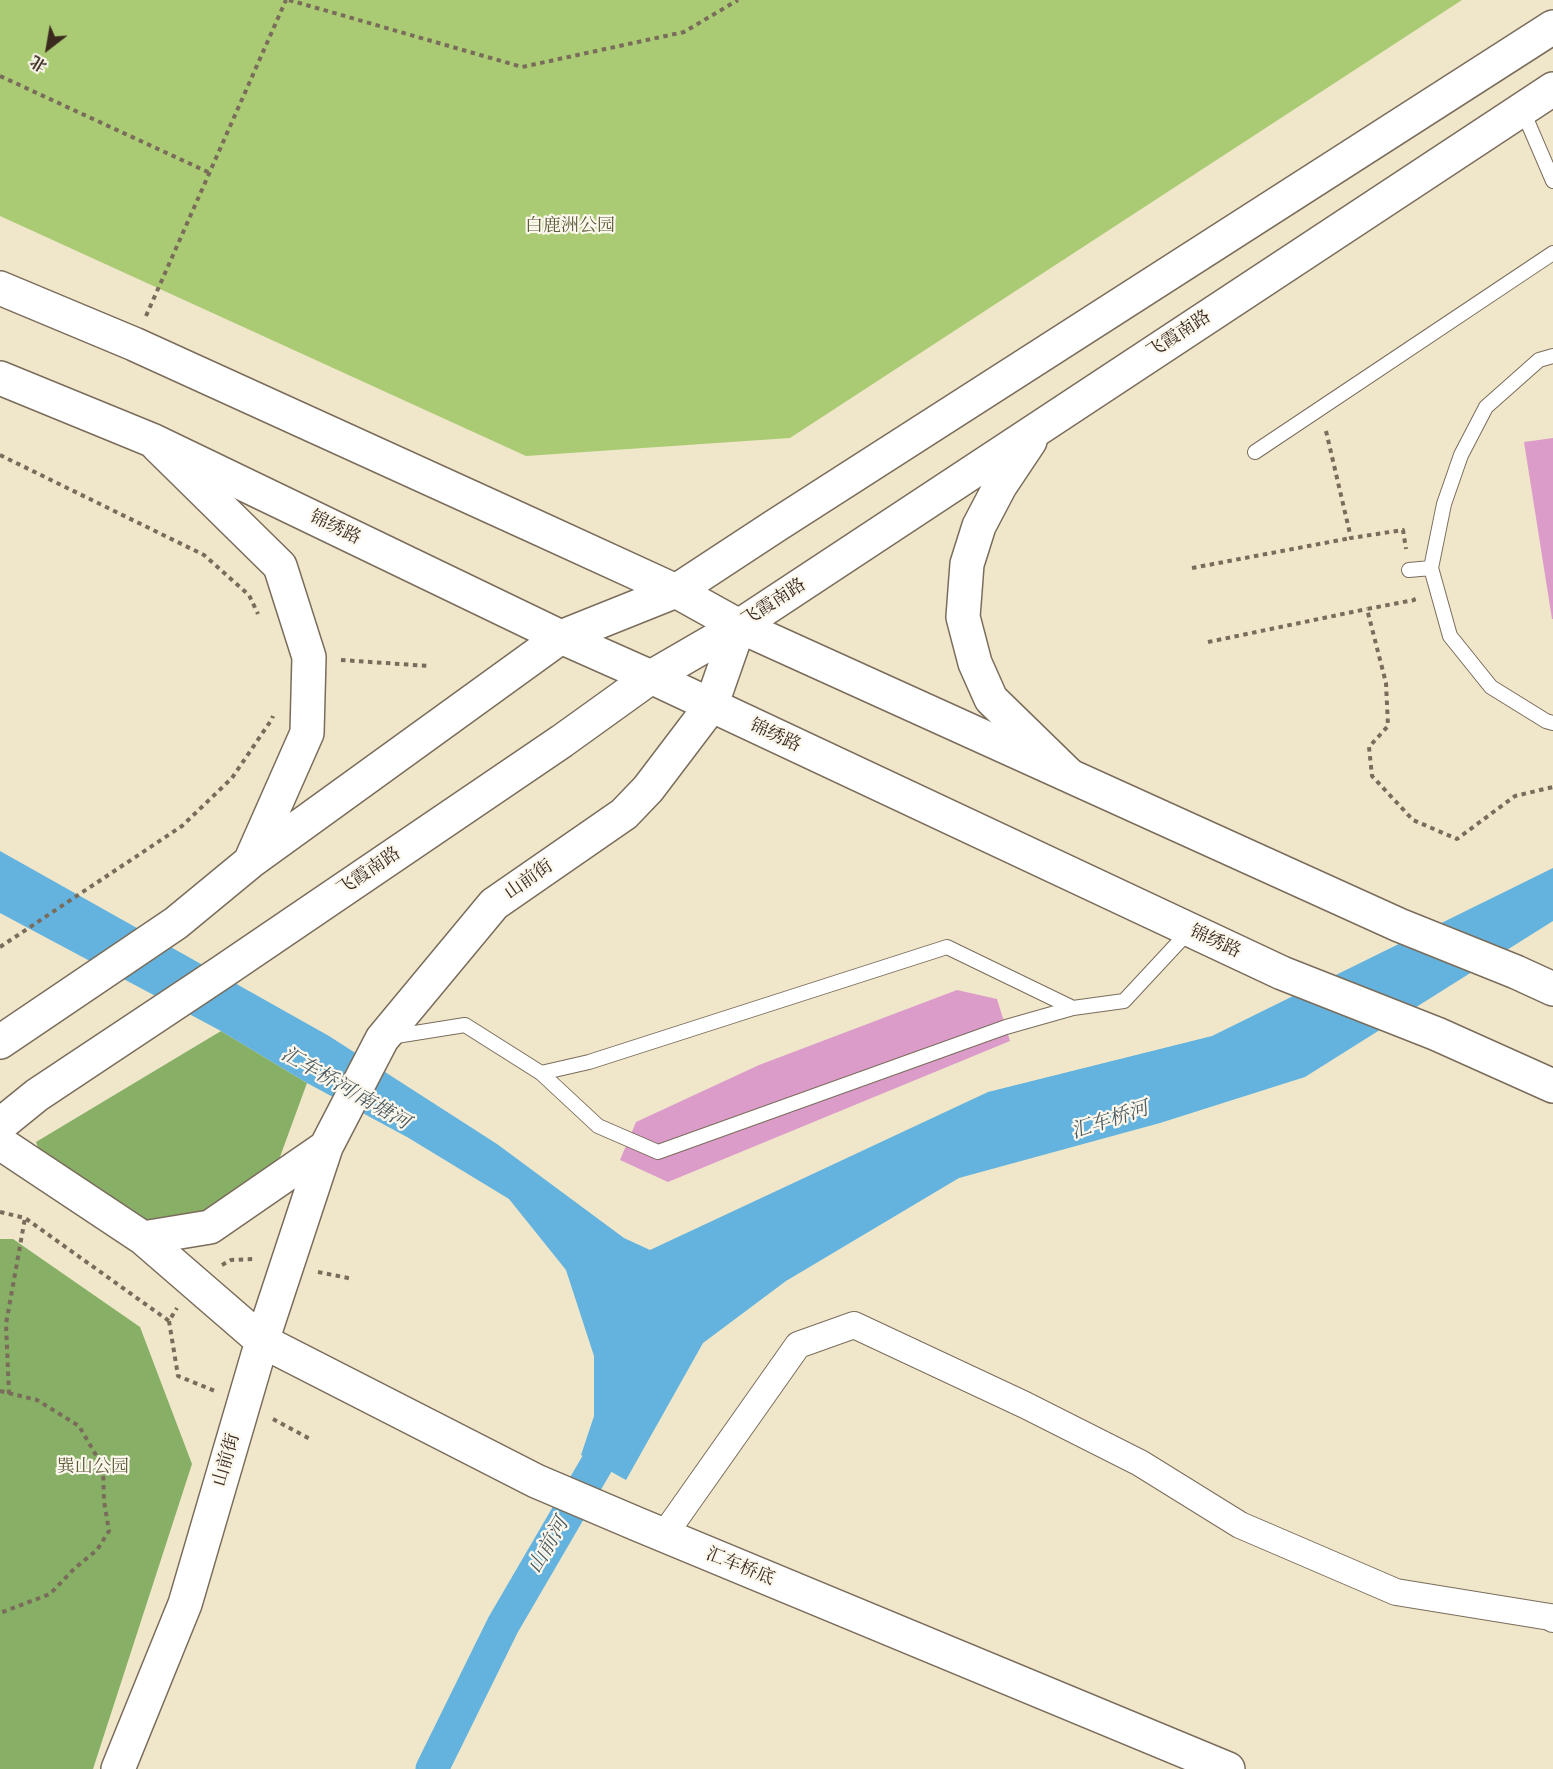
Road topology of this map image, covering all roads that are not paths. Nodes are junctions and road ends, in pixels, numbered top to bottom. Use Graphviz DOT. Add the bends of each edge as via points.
graph roads {
  1 [pos="1553,27"];
  2 [pos="1553,89"];
  3 [pos="1522,109"];
  4 [pos="1553,181"];
  5 [pos="1553,253"];
  6 [pos="0,288"];
  7 [pos="1553,356"];
  8 [pos="0,378"];
  9 [pos="1039,428"];
  10 [pos="154,441"];
  11 [pos="1255,452"];
  12 [pos="1431,567"];
  13 [pos="1409,570"];
  14 [pos="676,591"];
  15 [pos="739,626"];
  16 [pos="561,637"];
  17 [pos="651,677"];
  18 [pos="711,706"];
  19 [pos="1553,723"];
  20 [pos="1069,776"];
  21 [pos="250,862"];
  22 [pos="1190,930"];
  23 [pos="1553,989"];
  24 [pos="1072,1008"];
  25 [pos="382,1039"];
  26 [pos="0,1042"];
  27 [pos="541,1073"];
  28 [pos="1553,1086"];
  29 [pos="0,1125"];
  30 [pos="329,1142"];
  31 [pos="0,1143"];
  32 [pos="142,1238"];
  33 [pos="262,1341"];
  34 [pos="651,1530"];
  35 [pos="1553,1619"];
  36 [pos="118,1769"];
  37 [pos="1228,1769"];
  1 -- 14 [label="main road"];
  2 -- 3 [label="main road, 飞霞南路"];
  3 -- 4 [label="lane"];
  3 -- 9 [label="main road, 飞霞南路"];
  5 -- 11 [label="lane"];
  6 -- 14 [label="main road" via="134,344"];
  7 -- 12 [label="lane" via="1539,360 1486,407 1461,455 1444,504"];
  8 -- 10 [label="main road, 锦绣路"];
  9 -- 15 [label="main road, 飞霞南路"];
  9 -- 20 [label="main road" via="979,526 968,564 963,617 975,663 991,699"];
  10 -- 16 [label="main road, 锦绣路"];
  10 -- 21 [label="main road" via="280,566 309,657 307,733"];
  12 -- 13 [label="lane"];
  12 -- 19 [label="lane" via="1450,636 1491,687"];
  14 -- 15 [label="main road"];
  14 -- 16 [label="main road"];
  15 -- 17 [label="main road, 飞霞南路"];
  15 -- 18 [label="main road, 山前街"];
  15 -- 20 [label="main road"];
  16 -- 17 [label="main road, 锦绣路"];
  16 -- 21 [label="main road"];
  17 -- 18 [label="main road, 锦绣路"];
  17 -- 29 [label="main road, 飞霞南路" via="37,1095"];
  18 -- 22 [label="main road, 锦绣路"];
  18 -- 25 [label="main road, 山前街" via="648,789 624,814 494,904"];
  20 -- 23 [label="main road" via="1399,925"];
  21 -- 26 [label="main road" via="176,923"];
  22 -- 24 [label="lane" via="1124,1001"];
  22 -- 28 [label="main road, 锦绣路" via="1282,973 1437,1034"];
  24 -- 27 [label="lane" via="947,947 589,1062"];
  24 -- 27 [label="lane" via="1006,1027 658,1152 598,1126"];
  25 -- 27 [label="lane" via="465,1025"];
  25 -- 30 [label="main road, 山前街"];
  30 -- 32 [label="main road, 山前街" via="210,1227"];
  30 -- 33 [label="main road, 山前街"];
  31 -- 32 [label="main road, 汇车桥底"];
  32 -- 33 [label="main road, 汇车桥底"];
  33 -- 34 [label="main road, 汇车桥底" via="536,1481"];
  33 -- 36 [label="main road, 山前街" via="185,1604"];
  34 -- 35 [label="street" via="798,1345 854,1325 1140,1463 1240,1525 1386,1588"];
  34 -- 37 [label="main road, 汇车桥底"];
}
